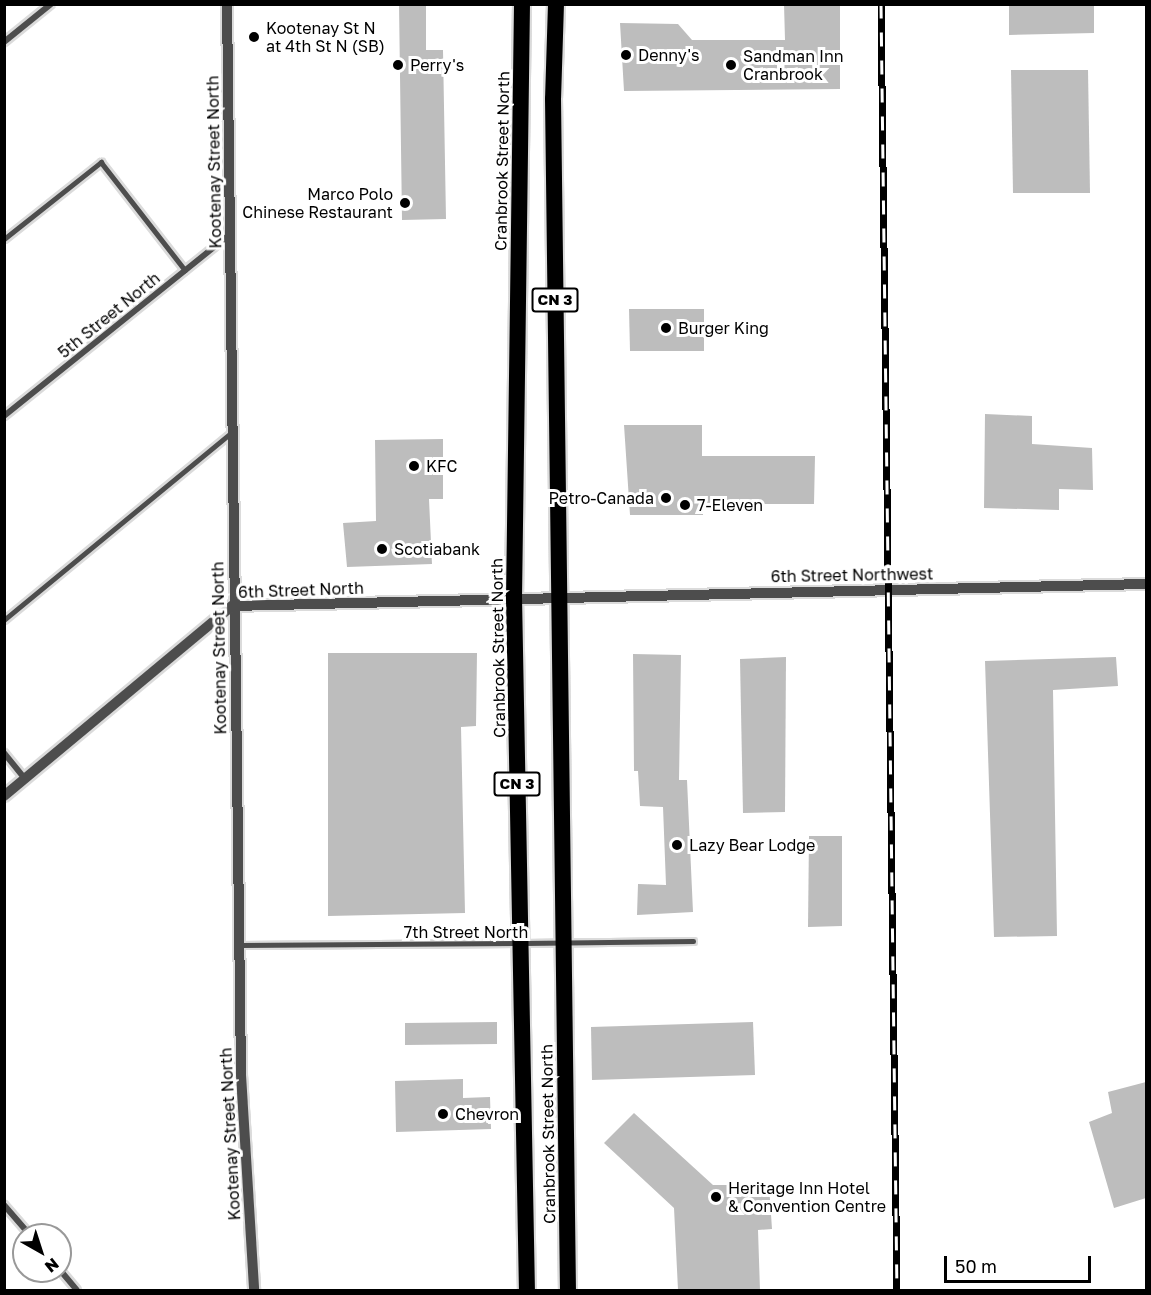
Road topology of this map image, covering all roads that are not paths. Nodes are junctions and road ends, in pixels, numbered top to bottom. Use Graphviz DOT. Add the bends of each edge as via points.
graph roads {
  1 [pos="51,4"];
  2 [pos="227,4"];
  3 [pos="522,4"];
  4 [pos="556,4"];
  5 [pos="4,42"];
  6 [pos="230,234"];
  7 [pos="4,239"];
  8 [pos="185,270"];
  9 [pos="4,416"];
  10 [pos="231,433"];
  11 [pos="1146,584"];
  12 [pos="558,596"];
  13 [pos="514,597"];
  14 [pos="232,606"];
  15 [pos="4,620"];
  16 [pos="4,753"];
  17 [pos="25,779"];
  18 [pos="4,796"];
  19 [pos="693,941"];
  20 [pos="520,943"];
  21 [pos="239,945"];
  22 [pos="563,945"];
  23 [pos="4,1205"];
  24 [pos="20,1223"];
  25 [pos="254,1290"];
  26 [pos="527,1290"];
  27 [pos="568,1290"];
  1 -- 5 [label="street"];
  2 -- 6 [label="street, Kootenay Street North"];
  3 -- 13 [label="highway, Cranbrook Street North / CN 3"];
  4 -- 12 [label="highway, Cranbrook Street North / CN 3" via="553,99"];
  6 -- 8 [label="street, 5th Street North"];
  6 -- 10 [label="street, Kootenay Street North"];
  7 -- 8 [label="lane" via="101,162"];
  8 -- 9 [label="street, 5th Street North"];
  10 -- 14 [label="street, Kootenay Street North"];
  10 -- 15 [label="lane"];
  11 -- 12 [label="street, 6th Street Northwest"];
  12 -- 13 [label="street, 6th Street North"];
  12 -- 22 [label="highway, Cranbrook Street North / CN 3"];
  13 -- 14 [label="street, 6th Street North"];
  13 -- 20 [label="highway, Cranbrook Street North / CN 3"];
  14 -- 17 [label="street, 6th Street North"];
  14 -- 21 [label="street, Kootenay Street North"];
  16 -- 17 [label="street"];
  17 -- 18 [label="street, 6th Street North"];
  19 -- 22 [label="lane, 7th Street North"];
  20 -- 21 [label="lane, 7th Street North"];
  20 -- 22 [label="lane, 7th Street North"];
  20 -- 26 [label="highway, Cranbrook Street North / CN 3"];
  21 -- 25 [label="street, Kootenay Street North" via="241,1075"];
  22 -- 27 [label="highway, Cranbrook Street North / CN 3"];
  23 -- 24 [label="street"];
}
